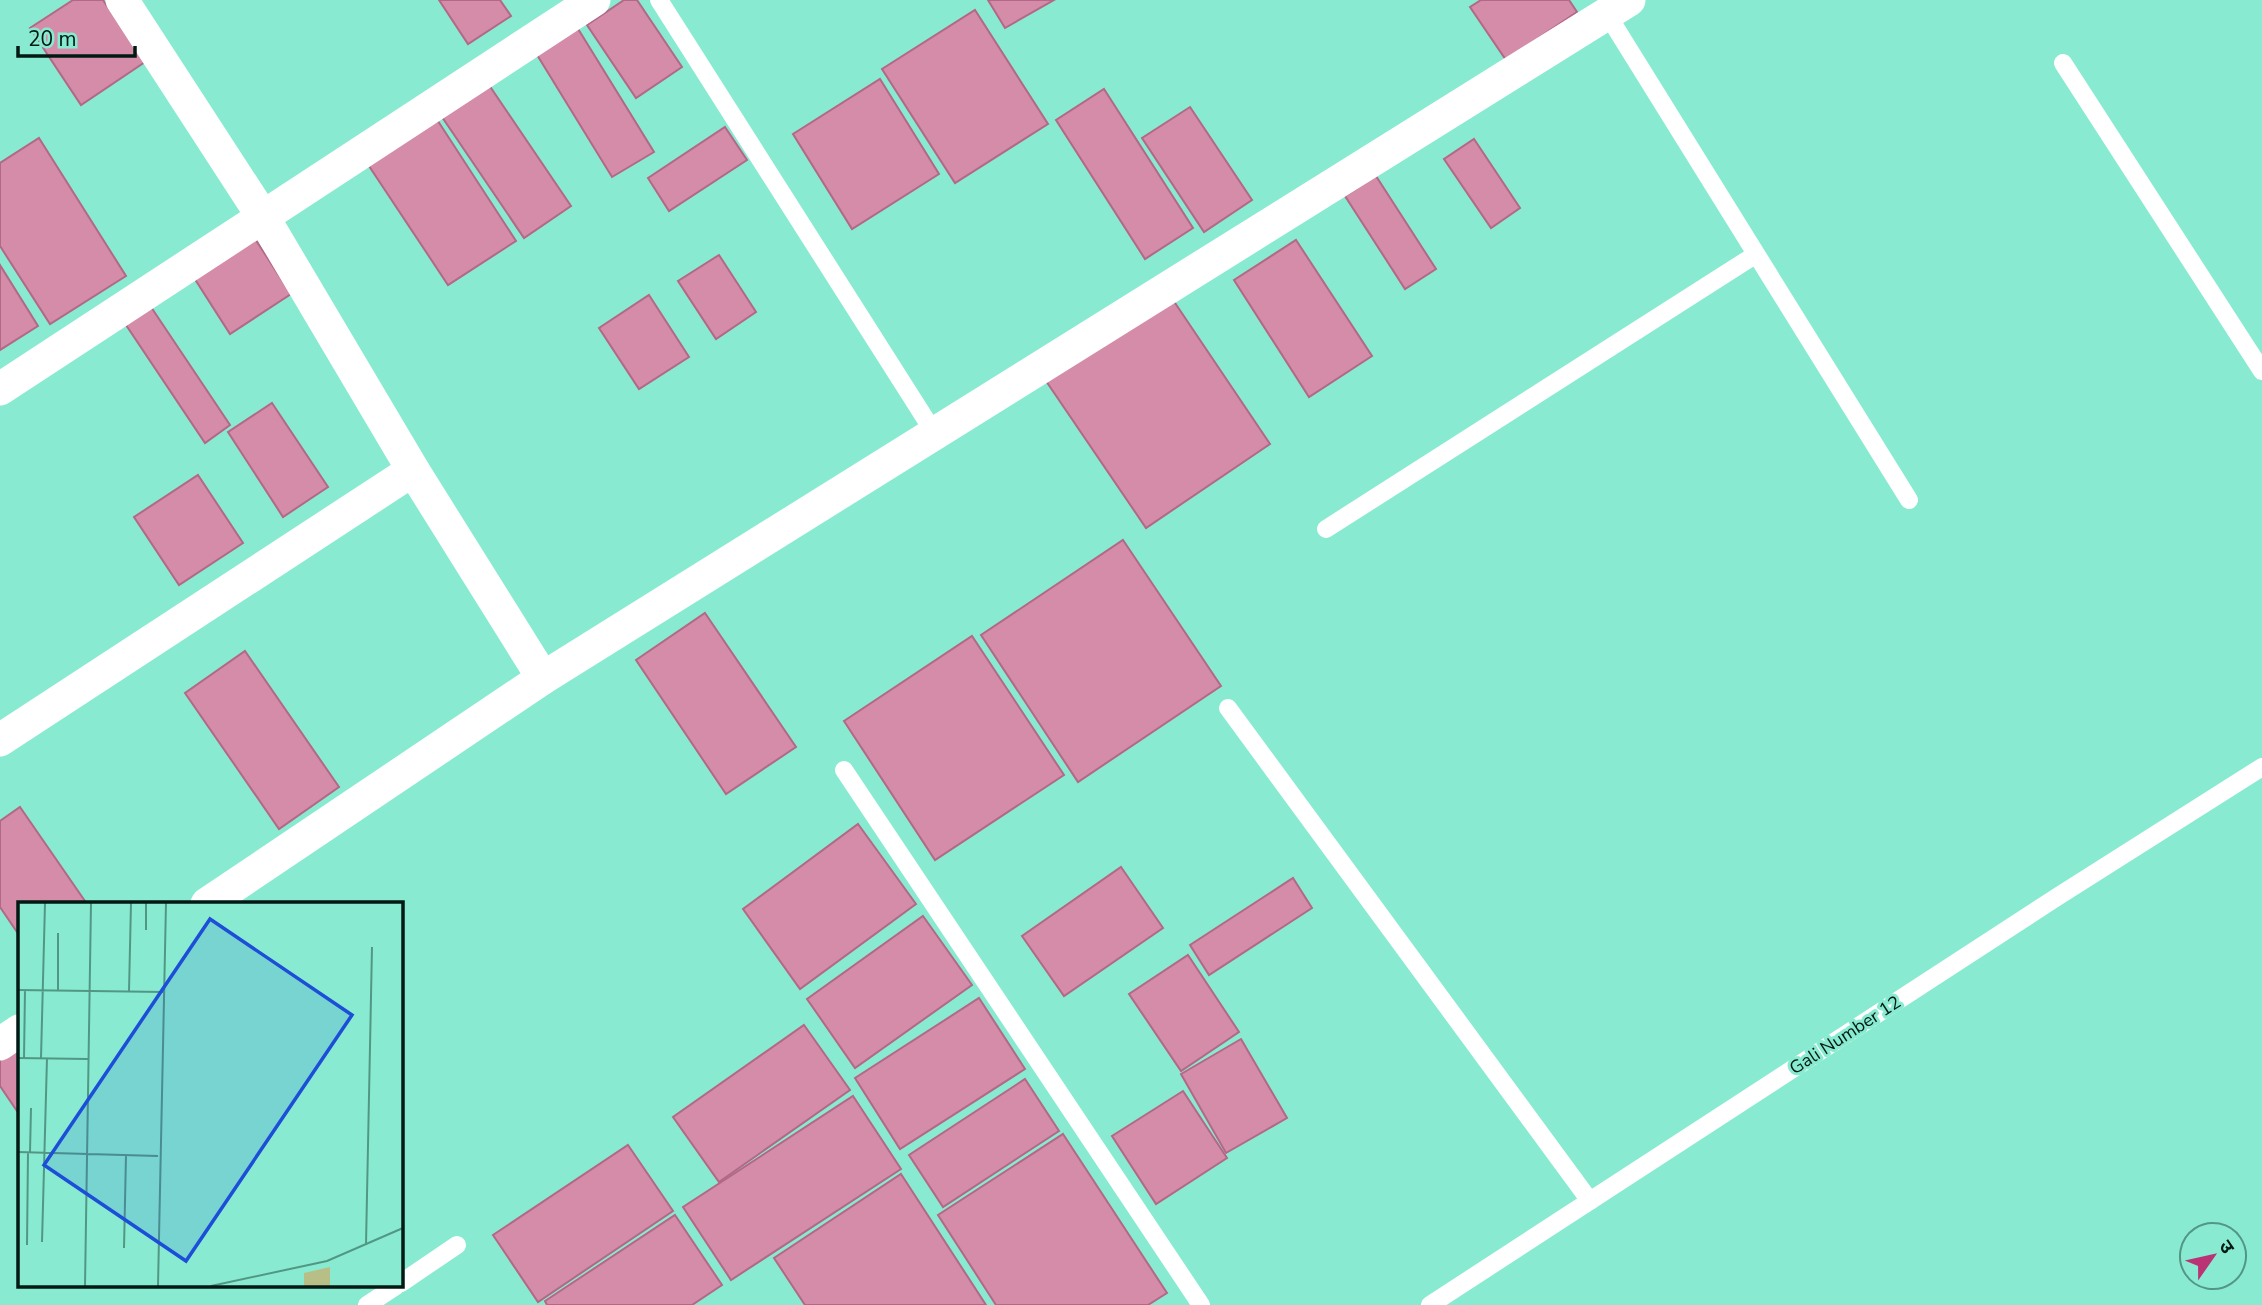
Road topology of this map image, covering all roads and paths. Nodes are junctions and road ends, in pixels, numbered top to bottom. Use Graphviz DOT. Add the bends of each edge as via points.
graph roads {
  1 [pos="122,0"];
  2 [pos="594,0"];
  3 [pos="659,0"];
  4 [pos="1611,5"];
  5 [pos="2063,63"];
  6 [pos="262,217"];
  7 [pos="1755,255"];
  8 [pos="2262,371"];
  9 [pos="0,389"];
  10 [pos="935,434"];
  11 [pos="413,470"];
  12 [pos="1909,500"];
  13 [pos="1325,529"];
  14 [pos="544,678"];
  15 [pos="1228,708"];
  16 [pos="0,740"];
  17 [pos="2262,767"];
  18 [pos="844,769"];
  19 [pos="210,902"];
  20 [pos="18,1032"];
  21 [pos="0,1044"];
  22 [pos="1590,1201"];
  23 [pos="457,1245"];
  24 [pos="402,1282"];
  25 [pos="393,1288"];
  26 [pos="367,1305"];
  27 [pos="1201,1305"];
  28 [pos="1430,1305"];
  1 -- 6 [label="street"];
  2 -- 6 [label="street"];
  3 -- 10 [label="lane"];
  4 -- 7 [label="lane"];
  4 -- 10 [label="street"];
  5 -- 8 [label="lane"];
  6 -- 9 [label="street"];
  6 -- 11 [label="street"];
  7 -- 12 [label="lane"];
  7 -- 13 [label="lane"];
  10 -- 14 [label="street"];
  11 -- 14 [label="street"];
  11 -- 16 [label="street"];
  14 -- 19 [label="street"];
  15 -- 22 [label="lane"];
  17 -- 22 [label="lane, Gali Number 12"];
  18 -- 27 [label="lane"];
  20 -- 21 [label="street"];
  22 -- 28 [label="lane, Gali Number 12"];
  23 -- 24 [label="lane"];
  25 -- 26 [label="lane"];
}
